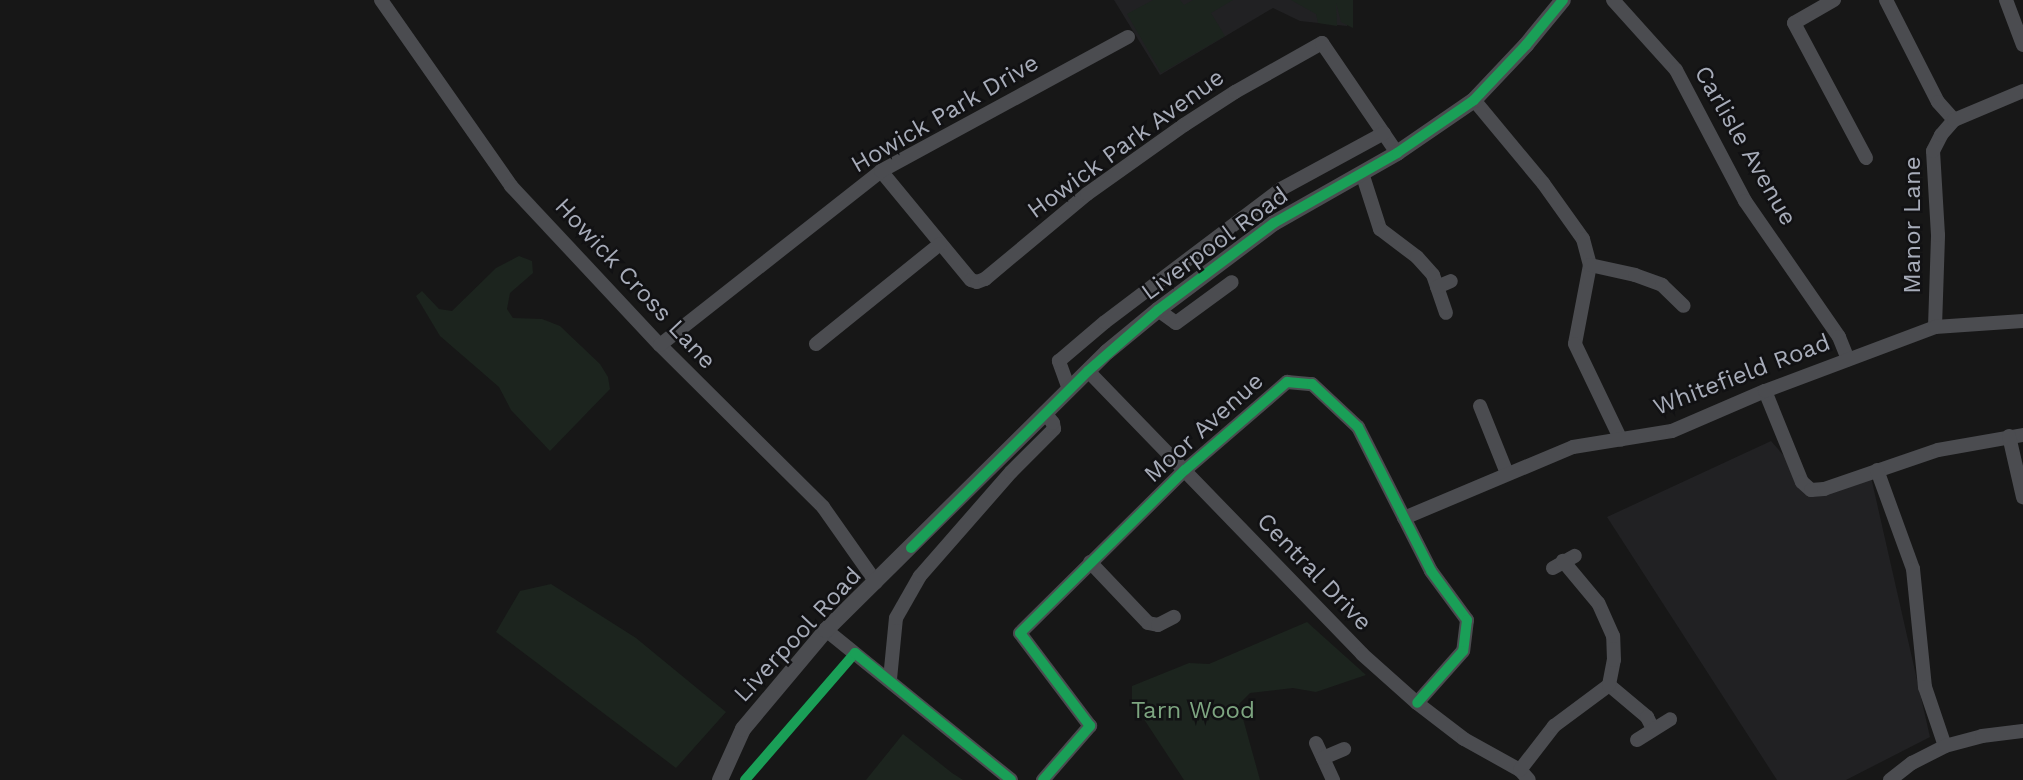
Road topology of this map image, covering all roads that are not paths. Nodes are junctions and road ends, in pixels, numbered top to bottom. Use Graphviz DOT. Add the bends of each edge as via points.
graph roads {
  1 [pos="381,0"];
  2 [pos="1563,0"];
  3 [pos="1613,0"];
  4 [pos="1834,0"];
  5 [pos="1886,0"];
  6 [pos="2006,0"];
  7 [pos="1128,37"];
  8 [pos="2023,45"];
  9 [pos="2023,91"];
  10 [pos="1474,100"];
  11 [pos="1954,120"];
  12 [pos="1384,133"];
  13 [pos="1397,153"];
  14 [pos="1866,158"];
  15 [pos="881,171"];
  16 [pos="1362,173"];
  17 [pos="940,244"];
  18 [pos="1590,265"];
  19 [pos="1451,281"];
  20 [pos="1232,282"];
  21 [pos="1437,287"];
  22 [pos="1684,306"];
  23 [pos="1158,310"];
  24 [pos="1446,313"];
  25 [pos="2023,321"];
  26 [pos="1935,327"];
  27 [pos="816,344"];
  28 [pos="660,345"];
  29 [pos="1848,359"];
  30 [pos="1088,371"];
  31 [pos="1069,389"];
  32 [pos="1765,390"];
  33 [pos="1480,406"];
  34 [pos="1045,413"];
  35 [pos="2016,436"];
  36 [pos="1621,440"];
  37 [pos="1185,470"];
  38 [pos="1877,470"];
  39 [pos="1507,473"];
  40 [pos="2023,497"];
  41 [pos="1404,518"];
  42 [pos="1090,562"];
  43 [pos="1564,562"];
  44 [pos="876,582"];
  45 [pos="1174,617"];
  46 [pos="826,630"];
  47 [pos="890,680"];
  48 [pos="1609,685"];
  49 [pos="1417,703"];
  50 [pos="1670,719"];
  51 [pos="1653,729"];
  52 [pos="2023,731"];
  53 [pos="1637,740"];
  54 [pos="1316,743"];
  55 [pos="1945,746"];
  56 [pos="1343,749"];
  57 [pos="1323,758"];
  58 [pos="1525,775"];
  59 [pos="720,780"];
  60 [pos="1011,780"];
  61 [pos="1043,780"];
  62 [pos="1333,780"];
  63 [pos="1890,780"];
  1 -- 28 [label="street, Howick Cross Lane" via="510,186"];
  2 -- 10 [label="street, Liverpool Road"];
  3 -- 29 [label="street, Carlisle Avenue" via="1676,70 1745,201 1839,337"];
  4 -- 14 [label="street" via="1794,23"];
  5 -- 11 [label="street" via="1938,102"];
  6 -- 8 [label="street"];
  7 -- 15 [label="street, Howick Park Drive"];
  9 -- 11 [label="street"];
  10 -- 13 [label="street, Liverpool Road"];
  10 -- 18 [label="street" via="1544,183 1583,240"];
  11 -- 26 [label="street, Manor Lane" via="1933,151 1938,235"];
  12 -- 13 [label="street, Howick Park Avenue"];
  12 -- 17 [label="street, Howick Park Avenue" via="1322,43 1184,125 1087,194 985,279 971,280"];
  12 -- 31 [label="street" via="1281,189 1105,322 1059,361"];
  13 -- 16 [label="street, Liverpool Road"];
  15 -- 17 [label="street, Howick Park Avenue"];
  15 -- 28 [label="street, Howick Park Drive"];
  16 -- 21 [label="street" via="1380,229 1417,257"];
  16 -- 23 [label="street, Liverpool Road" via="1274,223"];
  17 -- 27 [label="street"];
  18 -- 22 [label="street" via="1662,285"];
  18 -- 36 [label="street" via="1575,344"];
  19 -- 21 [label="street"];
  20 -- 23 [label="street" via="1176,323"];
  21 -- 24 [label="street"];
  23 -- 30 [label="street, Liverpool Road"];
  25 -- 26 [label="street, Whitefield Road"];
  26 -- 29 [label="street, Whitefield Road"];
  28 -- 44 [label="street, Howick Cross Lane" via="823,507"];
  29 -- 32 [label="street, Whitefield Road"];
  30 -- 31 [label="street, Liverpool Road"];
  30 -- 37 [label="street, Central Drive"];
  31 -- 34 [label="street, Liverpool Road"];
  32 -- 36 [label="street, Whitefield Road" via="1672,431"];
  32 -- 38 [label="street" via="1802,482 1811,490"];
  33 -- 39 [label="street"];
  34 -- 44 [label="street, Liverpool Road"];
  34 -- 47 [label="street" via="1054,429 920,576 896,618"];
  35 -- 38 [label="street" via="1938,450"];
  35 -- 40 [label="street"];
  36 -- 39 [label="street, Whitefield Road" via="1573,447"];
  37 -- 41 [label="street, Moor Avenue" via="1287,382 1312,383 1358,427"];
  37 -- 42 [label="street, Moor Avenue"];
  37 -- 49 [label="street, Central Drive" via="1331,624"];
  38 -- 55 [label="street" via="1913,569 1924,687"];
  39 -- 41 [label="street, Whitefield Road"];
  41 -- 49 [label="street, Moor Avenue" via="1474,639 1472,648 1463,651"];
  42 -- 45 [label="street" via="1148,622 1158,625"];
  42 -- 61 [label="street, Moor Avenue" via="1020,633 1090,726"];
  43 -- 48 [label="street" via="1598,603 1613,636"];
  44 -- 46 [label="street, Liverpool Road"];
  46 -- 47 [label="street"];
  46 -- 59 [label="street, Liverpool Road" via="756,711"];
  47 -- 60 [label="street"];
  48 -- 51 [label="street" via="1647,717"];
  48 -- 58 [label="street" via="1554,726"];
  49 -- 58 [label="street, Central Drive"];
  50 -- 51 [label="street"];
  51 -- 53 [label="street"];
  52 -- 55 [label="street"];
  54 -- 57 [label="street"];
  55 -- 63 [label="street" via="1912,762"];
  56 -- 57 [label="street"];
  57 -- 62 [label="street"];
}
